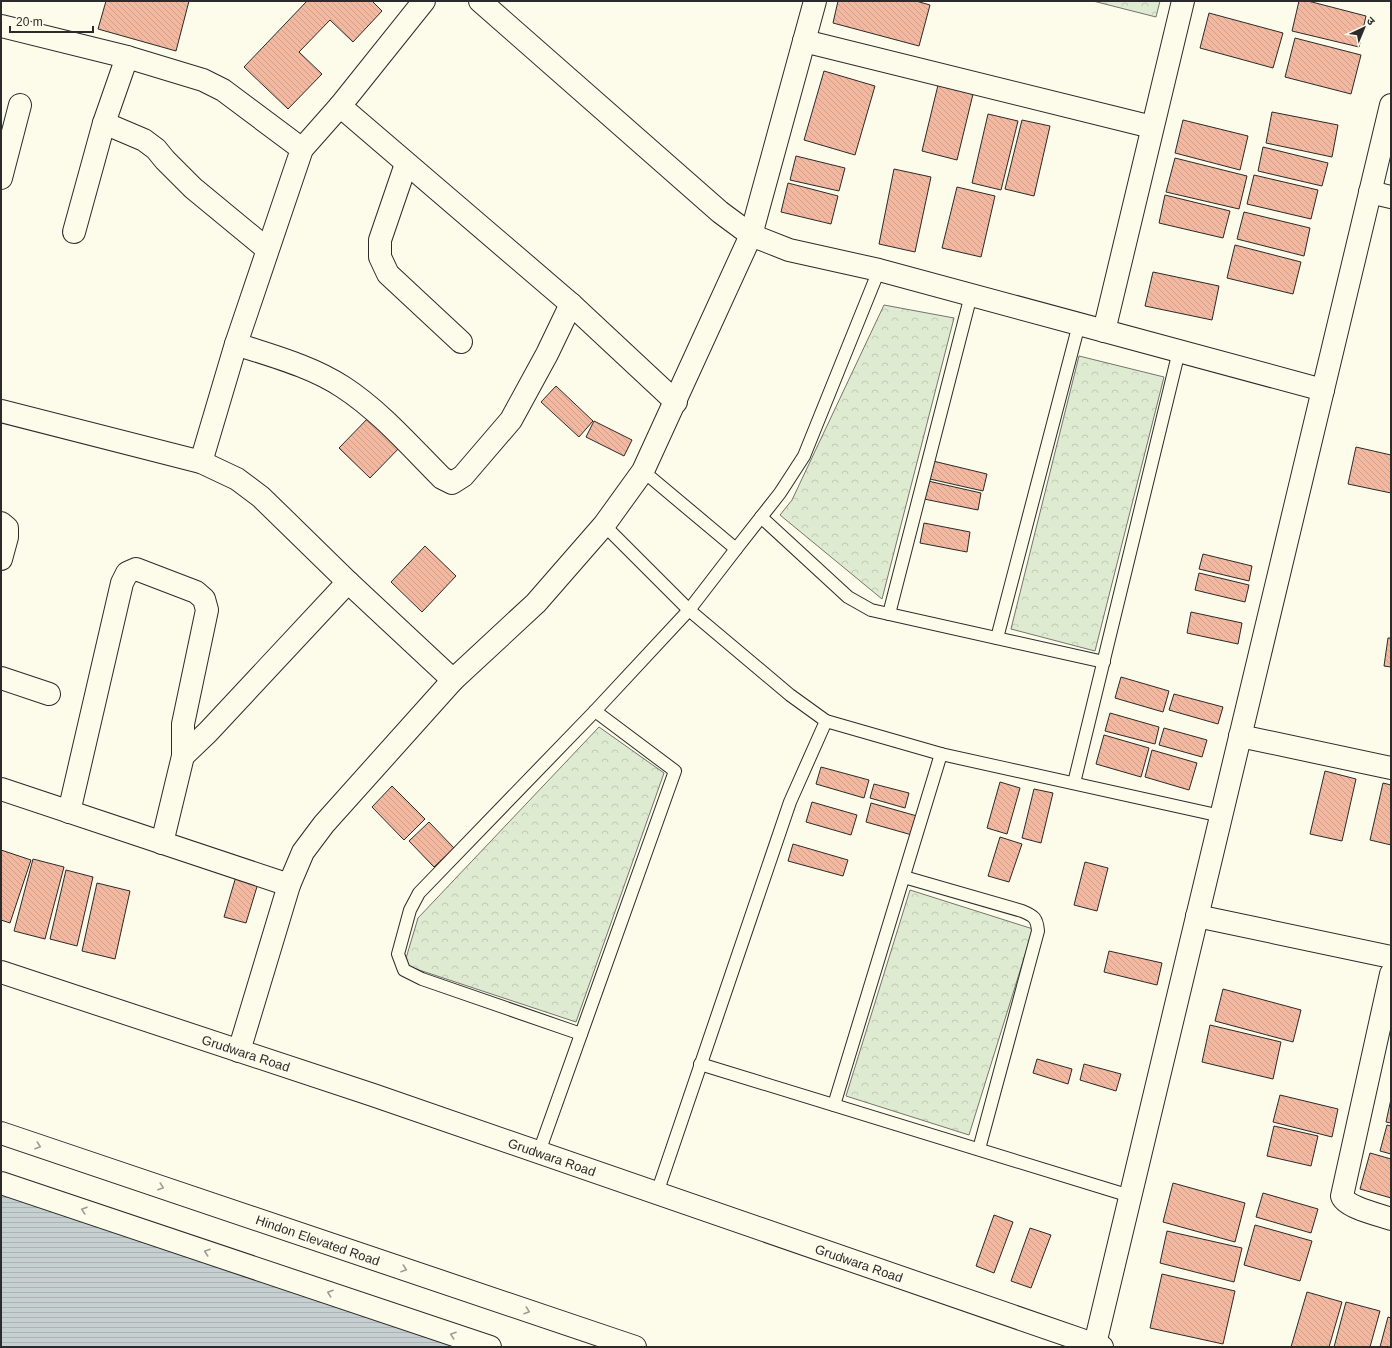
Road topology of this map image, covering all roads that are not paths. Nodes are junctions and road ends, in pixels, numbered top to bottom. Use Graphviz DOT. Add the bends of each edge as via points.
graph roads {
  1 [pos="424,1"];
  2 [pos="480,1"];
  3 [pos="815,1"];
  4 [pos="1183,1"];
  5 [pos="1,26"];
  6 [pos="804,41"];
  7 [pos="127,57"];
  8 [pos="1391,104"];
  9 [pos="20,105"];
  10 [pos="340,106"];
  11 [pos="104,123"];
  12 [pos="1152,127"];
  13 [pos="302,149"];
  14 [pos="406,164"];
  15 [pos="1,178"];
  16 [pos="1370,192"];
  17 [pos="1391,197"];
  18 [pos="74,232"];
  19 [pos="751,235"];
  20 [pos="267,249"];
  21 [pos="880,270"];
  22 [pos="971,295"];
  23 [pos="571,304"];
  24 [pos="1079,324"];
  25 [pos="1104,331"];
  26 [pos="461,342"];
  27 [pos="236,344"];
  28 [pos="1179,351"];
  29 [pos="1323,390"];
  30 [pos="676,402"];
  31 [pos="1,411"];
  32 [pos="200,462"];
  33 [pos="643,471"];
  34 [pos="761,517"];
  35 [pos="1,523"];
  36 [pos="604,525"];
  37 [pos="736,549"];
  38 [pos="1,559"];
  39 [pos="348,582"];
  40 [pos="689,610"];
  41 [pos="889,614"];
  42 [pos="997,638"];
  43 [pos="1104,662"];
  44 [pos="1,678"];
  45 [pos="453,680"];
  46 [pos="49,694"];
  47 [pos="595,711"];
  48 [pos="826,721"];
  49 [pos="1240,736"];
  50 [pos="941,754"];
  51 [pos="183,756"];
  52 [pos="1391,768"];
  53 [pos="1074,783"];
  54 [pos="1,789"];
  55 [pos="69,812"];
  56 [pos="1221,816"];
  57 [pos="162,843"];
  58 [pos="904,877"];
  59 [pos="289,885"];
  60 [pos="1197,916"];
  61 [pos="1391,957"];
  62 [pos="1,972"];
  63 [pos="1391,974"];
  64 [pos="581,1034"];
  65 [pos="239,1051"];
  66 [pos="700,1064"];
  67 [pos="834,1105"];
  68 [pos="1,1133"];
  69 [pos="979,1149"];
  70 [pos="539,1152"];
  71 [pos="1,1183"];
  72 [pos="657,1193"];
  73 [pos="1130,1196"];
  74 [pos="1391,1219"];
  75 [pos="1098,1346"];
  76 [pos="490,1347"];
  77 [pos="635,1347"];
  1 -- 10 [label="main road"];
  2 -- 19 [label="main road" via="720,212"];
  3 -- 6 [label="main road"];
  4 -- 12 [label="main road"];
  5 -- 7 [label="main road"];
  6 -- 12 [label="main road"];
  6 -- 19 [label="main road"];
  7 -- 11 [label="main road"];
  7 -- 13 [label="main road" via="203,80 223,90"];
  8 -- 16 [label="main road"];
  9 -- 15 [label="main road"];
  10 -- 13 [label="main road"];
  10 -- 14 [label="main road"];
  11 -- 18 [label="main road"];
  11 -- 20 [label="main road" via="144,140 156,148 194,188"];
  12 -- 25 [label="main road"];
  13 -- 20 [label="main road"];
  14 -- 23 [label="main road"];
  14 -- 26 [label="main road" via="380,240 380,257 388,274"];
  16 -- 17 [label="main road"];
  16 -- 29 [label="main road"];
  19 -- 21 [label="main road" via="789,250"];
  19 -- 30 [label="main road"];
  20 -- 27 [label="main road"];
  21 -- 22 [label="main road"];
  21 -- 34 [label="lane" via="804,456"];
  22 -- 24 [label="main road"];
  22 -- 41 [label="lane"];
  23 -- 27 [label="main road" via="511,420 463,476 452,483 442,478 368,404 343,386 310,369"];
  23 -- 30 [label="main road"];
  24 -- 25 [label="main road"];
  24 -- 42 [label="lane"];
  25 -- 28 [label="main road"];
  27 -- 32 [label="main road"];
  28 -- 29 [label="main road"];
  28 -- 43 [label="lane"];
  29 -- 49 [label="main road"];
  30 -- 33 [label="main road"];
  31 -- 32 [label="main road"];
  32 -- 39 [label="main road" via="237,479 261,498"];
  33 -- 36 [label="main road"];
  33 -- 37 [label="lane"];
  34 -- 37 [label="lane"];
  34 -- 41 [label="lane" via="848,597 871,610"];
  35 -- 38 [label="main road" via="7,528 8,537"];
  36 -- 40 [label="lane"];
  36 -- 45 [label="main road" via="536,603"];
  37 -- 40 [label="lane"];
  39 -- 45 [label="main road"];
  39 -- 51 [label="main road"];
  40 -- 47 [label="lane"];
  40 -- 48 [label="lane" via="790,695"];
  41 -- 42 [label="lane"];
  42 -- 43 [label="lane"];
  43 -- 53 [label="lane"];
  44 -- 46 [label="main road"];
  45 -- 59 [label="main road" via="324,824 303,852"];
  47 -- 64 [label="lane" via="675,771"];
  47 -- 64 [label="lane" via="419,893 410,910 398,954 404,970 422,979"];
  48 -- 50 [label="lane"];
  48 -- 66 [label="lane" via="790,802"];
  49 -- 52 [label="main road"];
  49 -- 56 [label="main road"];
  50 -- 53 [label="lane"];
  50 -- 58 [label="lane"];
  51 -- 55 [label="main road" via="184,724 207,610 204,599 196,592 136,569 127,573 122,583"];
  51 -- 57 [label="main road"];
  53 -- 56 [label="lane"];
  54 -- 55 [label="main road"];
  55 -- 57 [label="main road"];
  56 -- 60 [label="main road"];
  57 -- 59 [label="main road"];
  58 -- 67 [label="lane"];
  58 -- 69 [label="lane" via="1022,911 1032,915 1037,922 1038,931"];
  59 -- 65 [label="main road"];
  60 -- 61 [label="main road"];
  60 -- 73 [label="main road"];
  62 -- 65 [label="main road, Grudwara Road"];
  63 -- 74 [label="main road" via="1342,1196 1349,1204"];
  64 -- 70 [label="lane"];
  65 -- 70 [label="main road, Grudwara Road"];
  66 -- 67 [label="lane"];
  66 -- 72 [label="lane"];
  67 -- 69 [label="lane"];
  68 -- 77 [label="main road, Hindon Elevated Road, one-way"];
  69 -- 73 [label="lane"];
  70 -- 72 [label="main road, Grudwara Road"];
  76 -- 71 [label="main road, one-way"];
  72 -- 75 [label="main road, Grudwara Road"];
  73 -- 75 [label="main road"];
}
